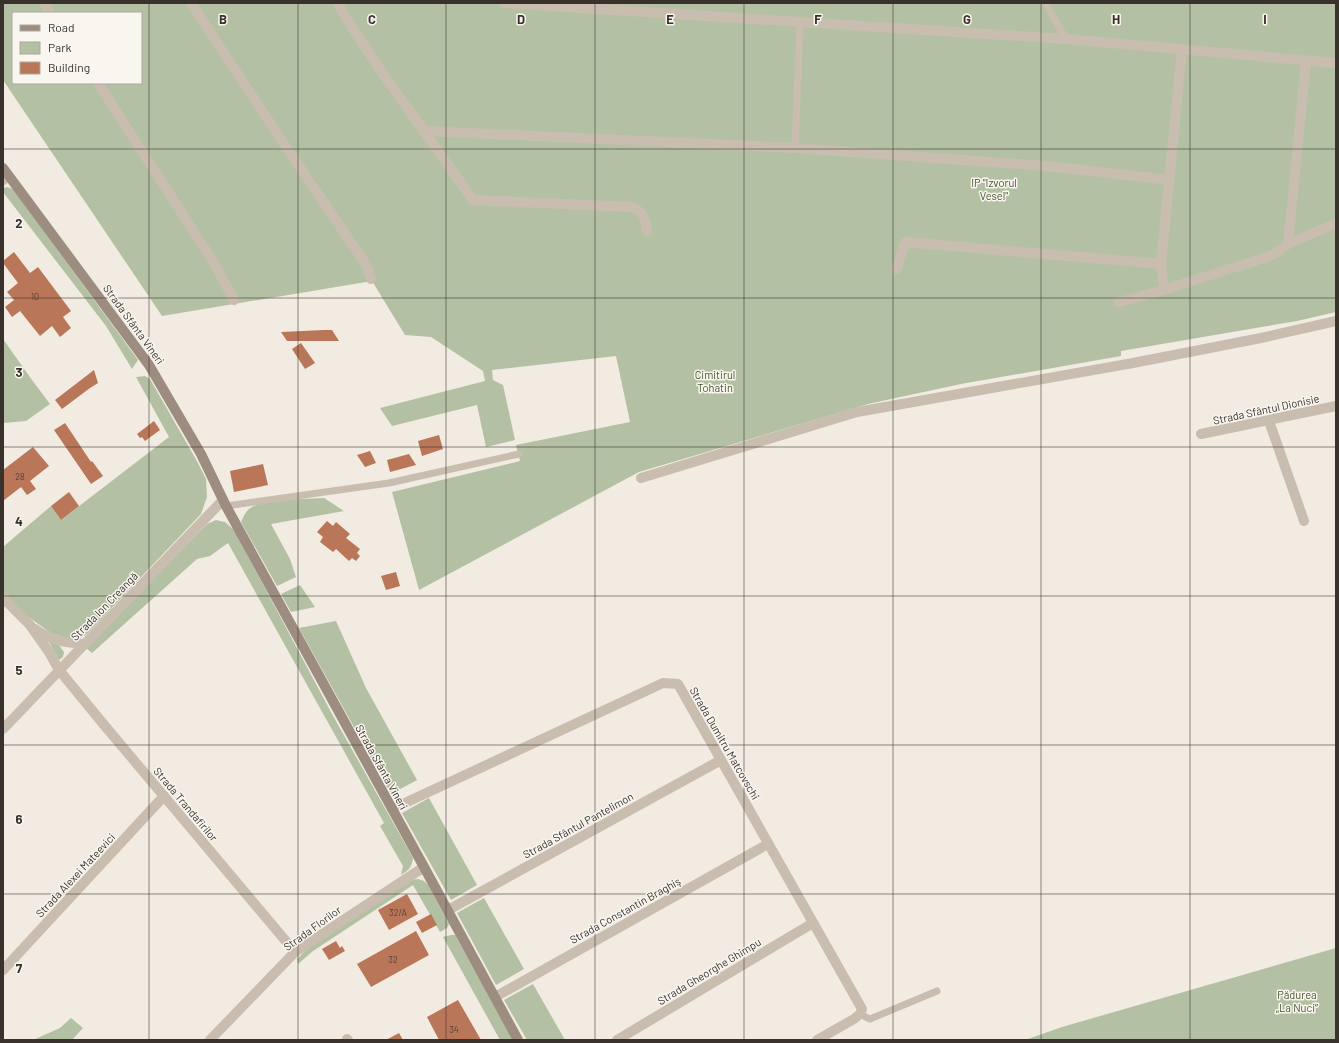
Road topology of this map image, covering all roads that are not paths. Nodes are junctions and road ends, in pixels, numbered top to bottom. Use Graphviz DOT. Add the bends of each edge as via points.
graph roads {
  1 [pos="44,3"];
  2 [pos="191,3"];
  3 [pos="338,3"];
  4 [pos="504,3"];
  5 [pos="1045,3"];
  6 [pos="49,12"];
  7 [pos="800,23"];
  8 [pos="1066,40"];
  9 [pos="1182,49"];
  10 [pos="1306,60"];
  11 [pos="1336,63"];
  12 [pos="99,84"];
  13 [pos="425,131"];
  14 [pos="795,148"];
  15 [pos="3,168"];
  16 [pos="6,179"];
  17 [pos="1170,180"];
  18 [pos="1336,223"];
  19 [pos="647,231"];
  20 [pos="1288,244"];
  21 [pos="1161,264"];
  22 [pos="897,270"];
  23 [pos="371,279"];
  24 [pos="1164,290"];
  25 [pos="234,300"];
  26 [pos="1120,302"];
  27 [pos="1336,321"];
  28 [pos="1336,406"];
  29 [pos="1269,421"];
  30 [pos="1200,434"];
  31 [pos="519,454"];
  32 [pos="641,478"];
  33 [pos="224,503"];
  34 [pos="1304,521"];
  35 [pos="3,598"];
  36 [pos="30,625"];
  37 [pos="84,644"];
  38 [pos="59,670"];
  39 [pos="3,729"];
  40 [pos="721,760"];
  41 [pos="164,796"];
  42 [pos="392,809"];
  43 [pos="768,844"];
  44 [pos="424,867"];
  45 [pos="448,910"];
  46 [pos="813,923"];
  47 [pos="296,952"];
  48 [pos="3,970"];
  49 [pos="938,991"];
  50 [pos="495,997"];
  51 [pos="860,1014"];
  52 [pos="210,1040"];
  53 [pos="518,1040"];
  54 [pos="617,1040"];
  55 [pos="817,1040"];
  1 -- 6 [label="street"];
  2 -- 23 [label="street" via="367,266"];
  3 -- 13 [label="street" via="383,74"];
  4 -- 7 [label="street"];
  5 -- 8 [label="lane"];
  7 -- 8 [label="street"];
  7 -- 14 [label="lane"];
  8 -- 9 [label="street"];
  9 -- 10 [label="street"];
  9 -- 17 [label="street"];
  10 -- 11 [label="street"];
  10 -- 20 [label="street"];
  12 -- 25 [label="street" via="214,263"];
  13 -- 14 [label="street"];
  13 -- 19 [label="street" via="473,200 632,207 639,210 645,218"];
  14 -- 17 [label="street" via="1046,166"];
  15 -- 16 [label="street, Strada Sfânta Vineri"];
  16 -- 33 [label="street, Strada Sfânta Vineri" via="153,371 201,454"];
  17 -- 21 [label="street"];
  18 -- 20 [label="street"];
  20 -- 24 [label="street" via="1273,255"];
  21 -- 22 [label="street" via="905,242"];
  21 -- 24 [label="street"];
  24 -- 26 [label="street"];
  27 -- 32 [label="street" via="1133,363 857,412"];
  28 -- 29 [label="street, Strada Sfântul Dionisie"];
  29 -- 30 [label="street, Strada Sfântul Dionisie"];
  29 -- 34 [label="street"];
  31 -- 33 [label="lane" via="389,483"];
  33 -- 37 [label="street, Strada Ion Creangă"];
  33 -- 42 [label="street, Strada Sfânta Vineri"];
  35 -- 36 [label="street"];
  36 -- 37 [label="street" via="52,638"];
  36 -- 38 [label="street, Strada Trandafirilor"];
  37 -- 38 [label="street, Strada Ion Creangă"];
  38 -- 39 [label="street, Strada Ion Creangă"];
  38 -- 41 [label="street, Strada Trandafirilor"];
  40 -- 42 [label="street, Strada Dumitru Matcovschi" via="678,684 663,683"];
  40 -- 43 [label="street, Strada Dumitru Matcovschi"];
  40 -- 45 [label="street, Strada Sfântul Pantelimon"];
  41 -- 47 [label="street, Strada Trandafirilor"];
  41 -- 48 [label="street, Strada Alexei Mateevici"];
  42 -- 44 [label="street, Strada Sfânta Vineri"];
  43 -- 46 [label="street, Strada Dumitru Matcovschi"];
  43 -- 50 [label="street, Strada Constantin Braghiş"];
  44 -- 45 [label="street, Strada Sfânta Vineri"];
  44 -- 47 [label="street, Strada Florilor"];
  45 -- 50 [label="street, Strada Sfânta Vineri"];
  46 -- 51 [label="street, Strada Dumitru Matcovschi" via="862,1009"];
  46 -- 54 [label="street, Strada Gheorghe Ghimpu"];
  47 -- 52 [label="street, Strada Florilor"];
  49 -- 51 [label="lane" via="870,1019"];
  50 -- 53 [label="street, Strada Sfânta Vineri"];
  51 -- 55 [label="street"];
}
